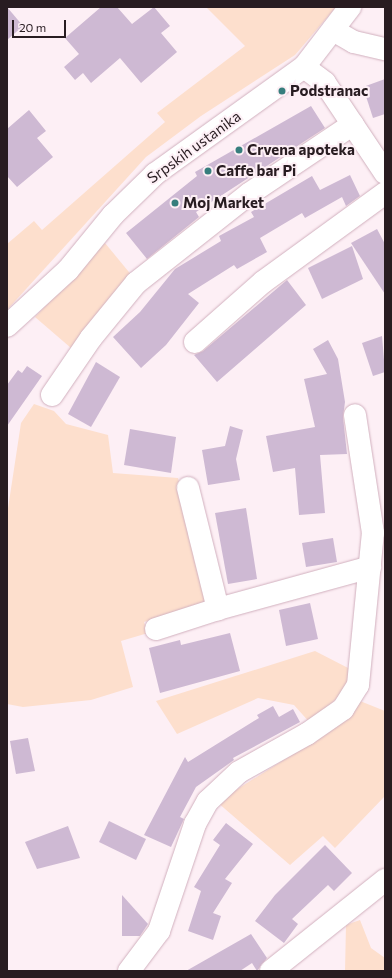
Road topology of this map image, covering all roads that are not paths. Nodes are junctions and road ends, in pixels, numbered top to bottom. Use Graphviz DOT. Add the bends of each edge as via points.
graph roads {
  1 [pos="350,7"];
  2 [pos="333,30"];
  3 [pos="385,48"];
  4 [pos="304,67"];
  5 [pos="353,124"];
  6 [pos="385,173"];
  7 [pos="385,193"];
  8 [pos="7,326"];
  9 [pos="195,342"];
  10 [pos="52,395"];
  11 [pos="355,415"];
  12 [pos="188,488"];
  13 [pos="378,503"];
  14 [pos="370,567"];
  15 [pos="218,609"];
  16 [pos="156,629"];
  17 [pos="385,880"];
  18 [pos="129,971"];
  19 [pos="271,971"];
  1 -- 2 [label="street, Srpskih ustanika"];
  2 -- 3 [label="street" via="354,42"];
  2 -- 4 [label="street, Srpskih ustanika"];
  4 -- 5 [label="street" via="325,83"];
  4 -- 8 [label="street, Srpskih ustanika" via="155,174 113,215 68,270"];
  5 -- 6 [label="street"];
  5 -- 10 [label="street" via="249,194 136,283 91,338"];
  7 -- 9 [label="street" via="263,282"];
  11 -- 13 [label="street"];
  12 -- 15 [label="street"];
  13 -- 14 [label="street"];
  14 -- 15 [label="street"];
  14 -- 18 [label="street" via="359,677 352,698 326,722 239,772 208,801 195,824 160,931"];
  15 -- 16 [label="street"];
  17 -- 19 [label="street"];
}
